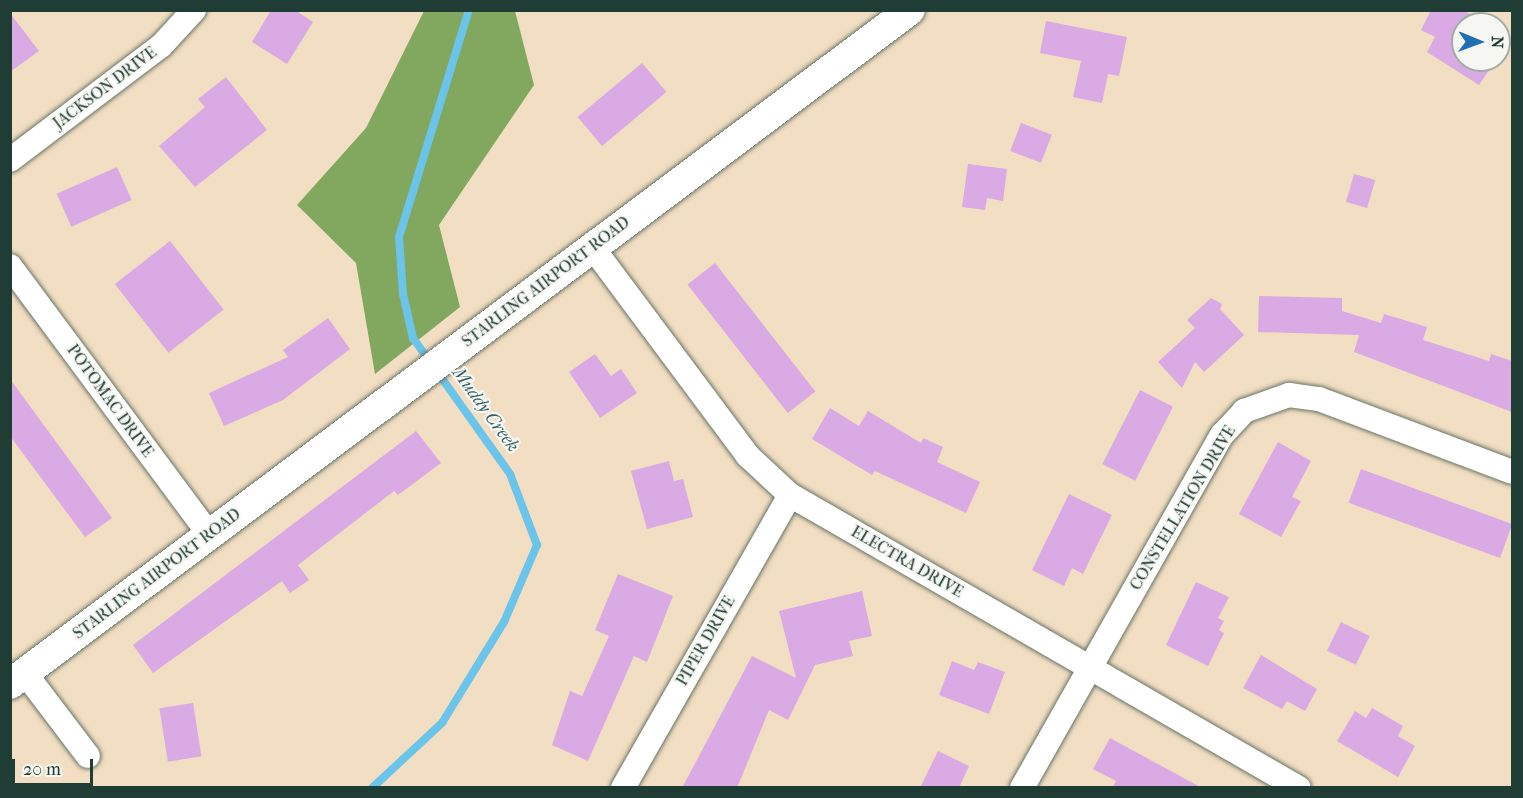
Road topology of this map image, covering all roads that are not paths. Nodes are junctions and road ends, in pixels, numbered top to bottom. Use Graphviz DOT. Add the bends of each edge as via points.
graph roads {
  1 [pos="194,10"];
  2 [pos="910,10"];
  3 [pos="10,160"];
  4 [pos="593,248"];
  5 [pos="10,266"];
  6 [pos="1512,472"];
  7 [pos="790,495"];
  8 [pos="210,535"];
  9 [pos="1090,668"];
  10 [pos="18,679"];
  11 [pos="88,756"];
  12 [pos="623,788"];
  13 [pos="1022,788"];
  14 [pos="1299,788"];
  1 -- 3 [label="street, JACKSON DRIVE" via="161,46"];
  2 -- 4 [label="street, STARLING AIRPORT ROAD"];
  4 -- 7 [label="street, ELECTRA DRIVE" via="748,456"];
  4 -- 8 [label="street, STARLING AIRPORT ROAD"];
  5 -- 8 [label="street, POTOMAC DRIVE"];
  6 -- 9 [label="street, CONSTELLATION DRIVE" via="1319,399 1289,395 1259,403 1222,435"];
  7 -- 9 [label="street, ELECTRA DRIVE"];
  7 -- 12 [label="street, PIPER DRIVE"];
  8 -- 10 [label="street, STARLING AIRPORT ROAD"];
  9 -- 13 [label="street, CONSTELLATION DRIVE"];
  9 -- 14 [label="street, ELECTRA DRIVE"];
  10 -- 11 [label="street"];
}
